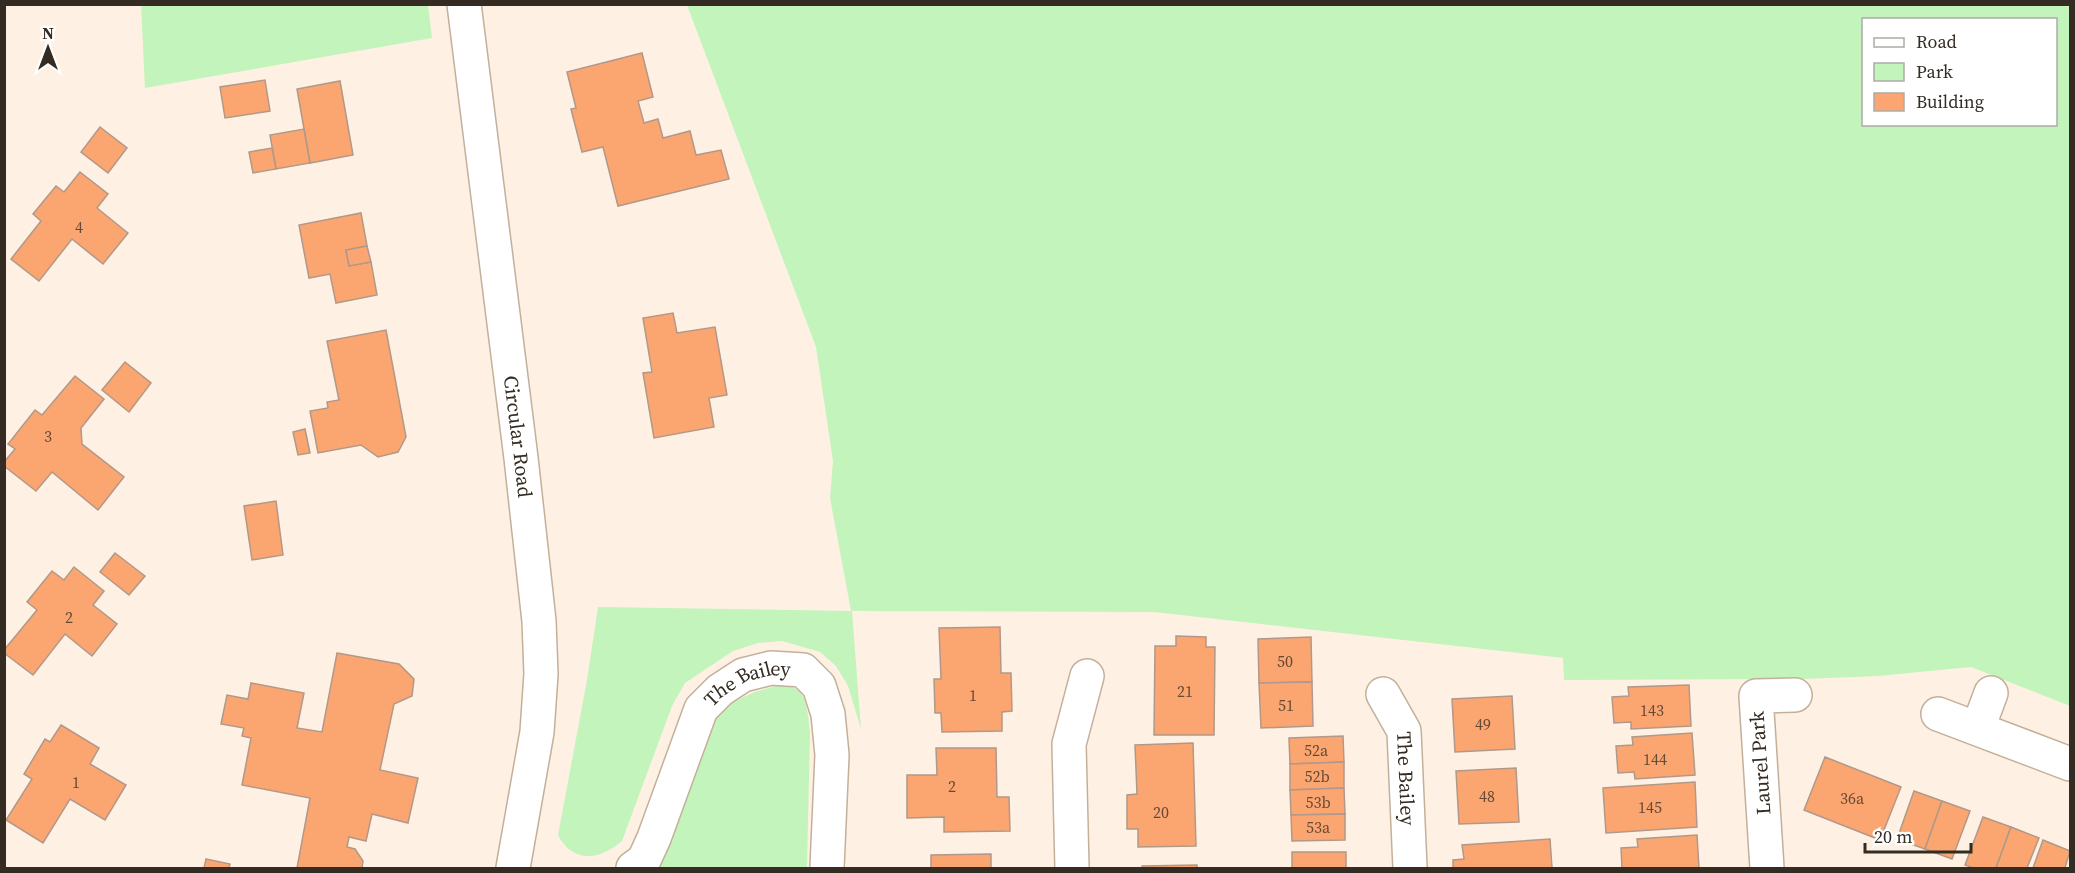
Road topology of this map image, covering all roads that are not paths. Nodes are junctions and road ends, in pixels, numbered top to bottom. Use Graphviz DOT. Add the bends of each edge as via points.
graph roads {
  1 [pos="464,4"];
  2 [pos="1087,676"];
  3 [pos="1991,693"];
  4 [pos="1383,694"];
  5 [pos="1796,695"];
  6 [pos="1938,714"];
  7 [pos="1978,728"];
  8 [pos="2070,764"];
  9 [pos="513,868"];
  10 [pos="633,868"];
  11 [pos="828,868"];
  12 [pos="1072,868"];
  13 [pos="1410,868"];
  14 [pos="1767,868"];
  1 -- 9 [label="street, Circular Road" via="539,621 537,732"];
  2 -- 12 [label="street" via="1069,744"];
  3 -- 7 [label="street"];
  4 -- 13 [label="street, The Bailey" via="1404,730"];
  5 -- 14 [label="street, Laurel Park" via="1756,696"];
  6 -- 7 [label="street"];
  7 -- 8 [label="street"];
  10 -- 11 [label="street, The Bailey" via="644,860 654,838 701,709 743,675 771,668 802,670 819,686 828,714 832,755"];
}
